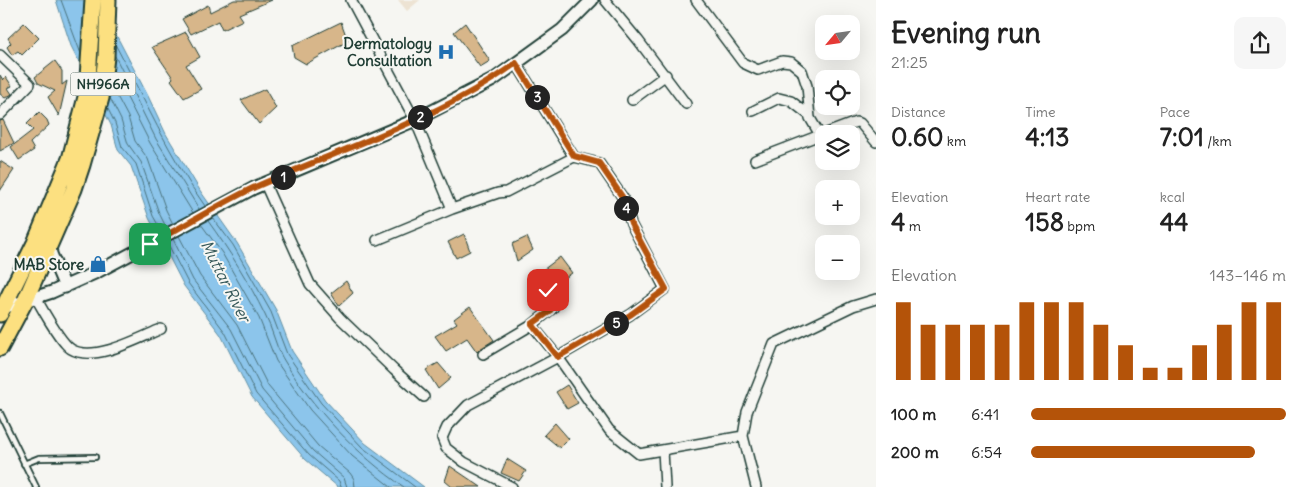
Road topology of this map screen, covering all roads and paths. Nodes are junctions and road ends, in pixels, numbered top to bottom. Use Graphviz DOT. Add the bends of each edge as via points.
graph roads {
  1 [pos="93,0"];
  2 [pos="108,0"];
  3 [pos="351,0"];
  4 [pos="592,0"];
  5 [pos="605,0"];
  6 [pos="696,0"];
  7 [pos="0,55"];
  8 [pos="516,63"];
  9 [pos="666,76"];
  10 [pos="632,100"];
  11 [pos="686,104"];
  12 [pos="753,111"];
  13 [pos="0,114"];
  14 [pos="809,115"];
  15 [pos="415,120"];
  16 [pos="816,125"];
  17 [pos="848,125"];
  18 [pos="815,137"];
  19 [pos="876,142"];
  20 [pos="574,156"];
  21 [pos="755,160"];
  22 [pos="76,162"];
  23 [pos="259,186"];
  24 [pos="452,209"];
  25 [pos="377,240"];
  26 [pos="50,245"];
  27 [pos="542,280"];
  28 [pos="64,287"];
  29 [pos="876,299"];
  30 [pos="31,300"];
  31 [pos="1,309"];
  32 [pos="532,324"];
  33 [pos="161,329"];
  34 [pos="0,348"];
  35 [pos="483,354"];
  36 [pos="558,357"];
  37 [pos="424,397"];
  38 [pos="0,413"];
  39 [pos="743,436"];
  40 [pos="663,450"];
  41 [pos="95,457"];
  42 [pos="24,464"];
  43 [pos="36,487"];
  44 [pos="512,487"];
  45 [pos="665,487"];
  46 [pos="756,487"];
  1 -- 22 [label="highway, NH966A" via="87,93"];
  2 -- 22 [label="highway, NH966A" via="101,98"];
  3 -- 15 [label="street"];
  4 -- 8 [label="main road" via="562,30"];
  5 -- 9 [label="street"];
  6 -- 14 [label="street" via="743,63 758,70 782,61 791,62 802,71 807,86"];
  7 -- 13 [label="street" via="30,84"];
  8 -- 15 [label="main road" via="493,80"];
  8 -- 20 [label="street"];
  9 -- 10 [label="street"];
  9 -- 11 [label="street"];
  12 -- 14 [label="street" via="780,98 791,101"];
  14 -- 16 [label="street"];
  15 -- 23 [label="main road"];
  15 -- 24 [label="street"];
  17 -- 19 [label="street" via="860,122"];
  18 -- 21 [label="street"];
  20 -- 24 [label="street" via="506,192"];
  20 -- 36 [label="street" via="599,163 623,198 631,224 666,289 630,315"];
  22 -- 26 [label="highway, NH966A"];
  22 -- 31 [label="highway, NH966A"];
  23 -- 28 [label="main road"];
  23 -- 37 [label="street" via="310,284 340,318"];
  24 -- 25 [label="street"];
  26 -- 28 [label="main road"];
  26 -- 30 [label="highway, NH966A"];
  27 -- 32 [label="street" via="554,305"];
  28 -- 30 [label="main road"];
  29 -- 39 [label="street" via="852,306 774,344 747,412"];
  30 -- 31 [label="main road"];
  30 -- 33 [label="street" via="72,350 100,353"];
  30 -- 34 [label="highway, NH966A"];
  32 -- 35 [label="street"];
  32 -- 36 [label="street"];
  36 -- 40 [label="street" via="609,430 639,454"];
  36 -- 44 [label="street" via="468,405 447,427 442,438 446,448 464,462"];
  38 -- 42 [label="lane"];
  39 -- 40 [label="street"];
  39 -- 46 [label="street"];
  40 -- 45 [label="street"];
  41 -- 42 [label="lane" via="39,458"];
  42 -- 43 [label="lane"];
}
